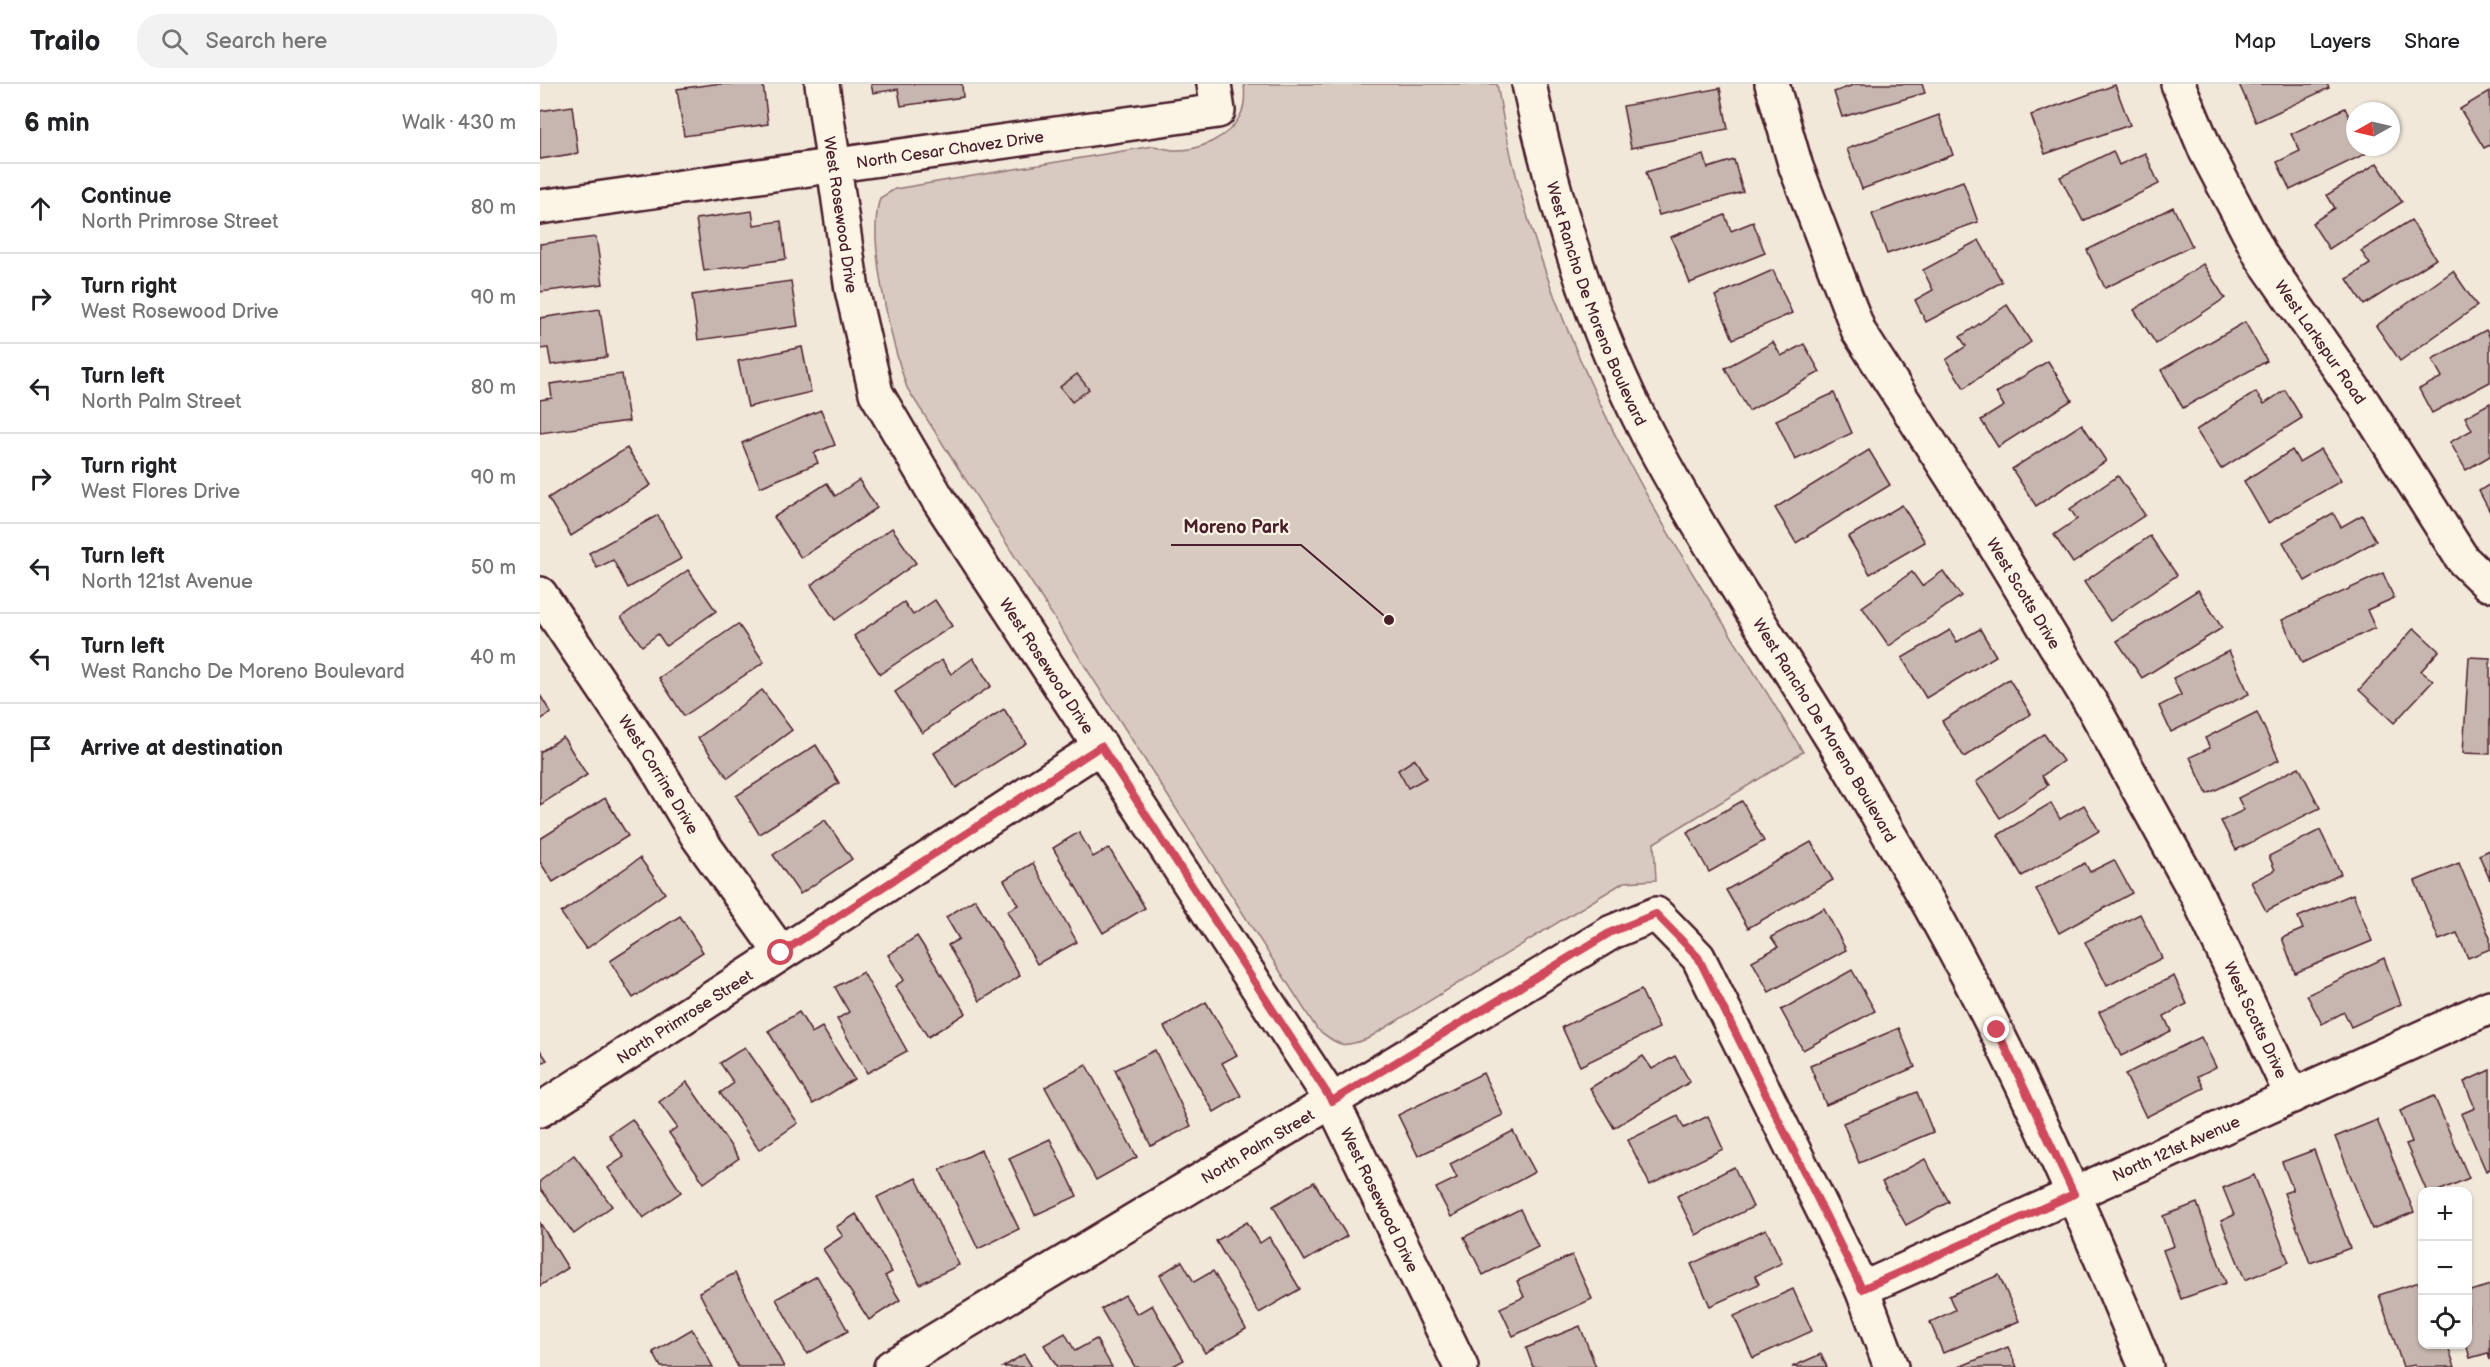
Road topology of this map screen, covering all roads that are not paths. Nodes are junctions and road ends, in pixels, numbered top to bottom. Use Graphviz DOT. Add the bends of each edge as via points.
graph roads {
  1 [pos="822,84"];
  2 [pos="1529,84"];
  3 [pos="1772,84"];
  4 [pos="2178,84"];
  5 [pos="1216,98"];
  6 [pos="835,165"];
  7 [pos="540,207"];
  8 [pos="2489,584"];
  9 [pos="540,594"];
  10 [pos="1101,746"];
  11 [pos="781,953"];
  12 [pos="2490,1007"];
  13 [pos="2292,1096"];
  14 [pos="1332,1101"];
  15 [pos="540,1110"];
  16 [pos="2074,1194"];
  17 [pos="1862,1289"];
  18 [pos="891,1367"];
  19 [pos="1461,1367"];
  20 [pos="1891,1367"];
  21 [pos="2146,1367"];
  1 -- 6 [label="street, West Rosewood Drive"];
  2 -- 16 [label="street, West Rancho De Moreno Boulevard" via="1566,236 1648,434 1689,510 1829,734 1966,968"];
  3 -- 13 [label="street, West Scotts Drive" via="1796,167 1859,332 2095,710 2197,896"];
  4 -- 8 [label="street, West Larkspur Road" via="2206,151 2261,256 2364,404 2463,560"];
  5 -- 6 [label="street, North Cesar Chavez Drive"];
  6 -- 7 [label="street, North Cesar Chavez Drive"];
  6 -- 10 [label="street, West Rosewood Drive" via="852,290 876,393 938,499"];
  9 -- 11 [label="street, West Corrine Drive" via="699,837"];
  10 -- 11 [label="street, North Primrose Street"];
  10 -- 14 [label="street, West Rosewood Drive"];
  11 -- 15 [label="street, North Primrose Street"];
  12 -- 13 [label="street, North 121st Avenue"];
  13 -- 16 [label="street, North 121st Avenue"];
  14 -- 17 [label="street, North Palm Street" via="1611,932 1656,914 1698,957"];
  14 -- 18 [label="street, North Palm Street"];
  14 -- 19 [label="street, West Rosewood Drive"];
  16 -- 17 [label="street, North 121st Avenue"];
  16 -- 21 [label="street, West Rancho De Moreno Boulevard"];
  17 -- 20 [label="street"];
}
